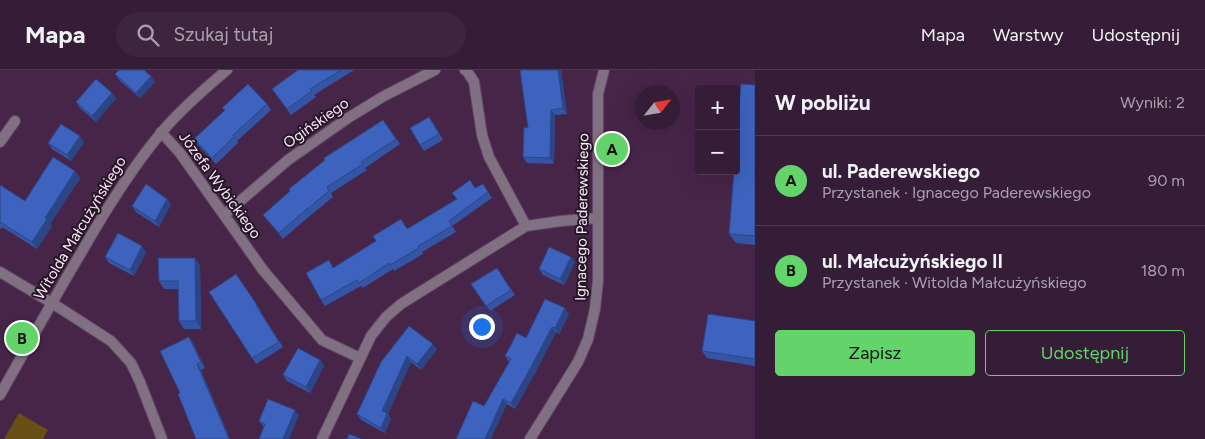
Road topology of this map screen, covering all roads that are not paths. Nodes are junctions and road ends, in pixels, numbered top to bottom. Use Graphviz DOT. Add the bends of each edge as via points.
graph roads {
  1 [pos="227,70"];
  2 [pos="435,70"];
  3 [pos="465,70"];
  4 [pos="604,70"];
  5 [pos="15,121"];
  6 [pos="161,132"];
  7 [pos="0,142"];
  8 [pos="224,215"];
  9 [pos="598,218"];
  10 [pos="526,226"];
  11 [pos="0,272"];
  12 [pos="52,303"];
  13 [pos="360,358"];
  14 [pos="0,395"];
  15 [pos="162,439"];
  16 [pos="322,439"];
  17 [pos="530,439"];
  1 -- 6 [label="street, Witolda Małcużyńskiego" via="191,100"];
  2 -- 8 [label="street, Ogińskiego" via="348,118 288,160"];
  3 -- 10 [label="street" via="474,82 482,136 489,157"];
  4 -- 9 [label="street, Ignacego Paderewskiego" via="598,94"];
  5 -- 7 [label="street"];
  6 -- 8 [label="street, Józefa Wybickiego"];
  6 -- 12 [label="street, Witolda Małcużyńskiego" via="110,204"];
  8 -- 13 [label="street, Józefa Wybickiego" via="263,270 322,340"];
  9 -- 10 [label="street"];
  9 -- 17 [label="street, Ignacego Paderewskiego" via="598,280 588,338 578,362"];
  10 -- 13 [label="street" via="401,304 371,336"];
  11 -- 12 [label="street"];
  12 -- 14 [label="street, Witolda Małcużyńskiego"];
  12 -- 15 [label="street" via="110,341 131,363"];
  13 -- 16 [label="street"];
}
